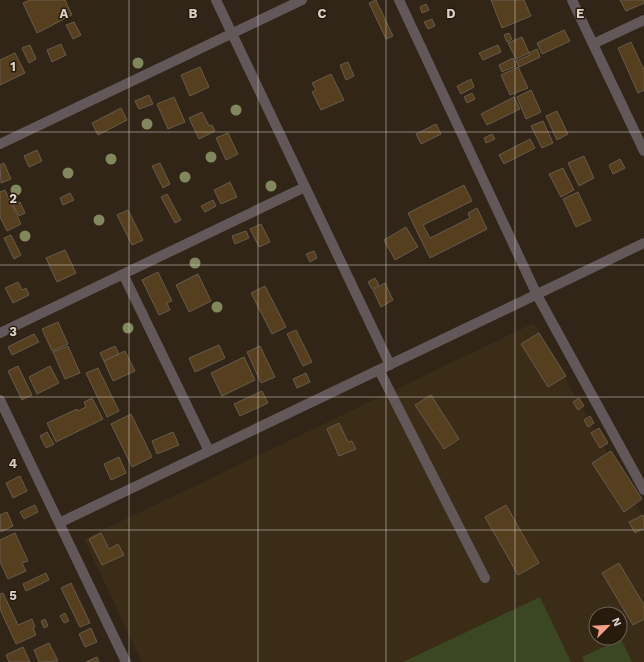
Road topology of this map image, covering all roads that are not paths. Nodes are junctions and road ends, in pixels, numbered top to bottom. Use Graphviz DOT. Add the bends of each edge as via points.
graph roads {
  1 [pos="216,0"];
  2 [pos="302,0"];
  3 [pos="399,0"];
  4 [pos="572,0"];
  5 [pos="644,20"];
  6 [pos="232,34"];
  7 [pos="593,44"];
  8 [pos="0,144"];
  9 [pos="644,150"];
  10 [pos="305,187"];
  11 [pos="644,244"];
  12 [pos="123,274"];
  13 [pos="536,295"];
  14 [pos="0,332"];
  15 [pos="390,365"];
  16 [pos="379,370"];
  17 [pos="0,400"];
  18 [pos="209,451"];
  19 [pos="644,490"];
  20 [pos="59,523"];
  21 [pos="485,578"];
  22 [pos="126,662"];
  1 -- 6 [label="street"];
  2 -- 6 [label="street"];
  3 -- 13 [label="street"];
  4 -- 7 [label="street"];
  5 -- 7 [label="street"];
  6 -- 8 [label="street"];
  6 -- 10 [label="street"];
  7 -- 9 [label="street"];
  10 -- 12 [label="street"];
  10 -- 15 [label="street"];
  11 -- 13 [label="street"];
  12 -- 14 [label="street"];
  12 -- 18 [label="street"];
  13 -- 15 [label="street"];
  13 -- 19 [label="street"];
  15 -- 16 [label="street"];
  16 -- 18 [label="street"];
  16 -- 21 [label="street"];
  17 -- 20 [label="street"];
  18 -- 20 [label="street"];
  20 -- 22 [label="street"];
}
